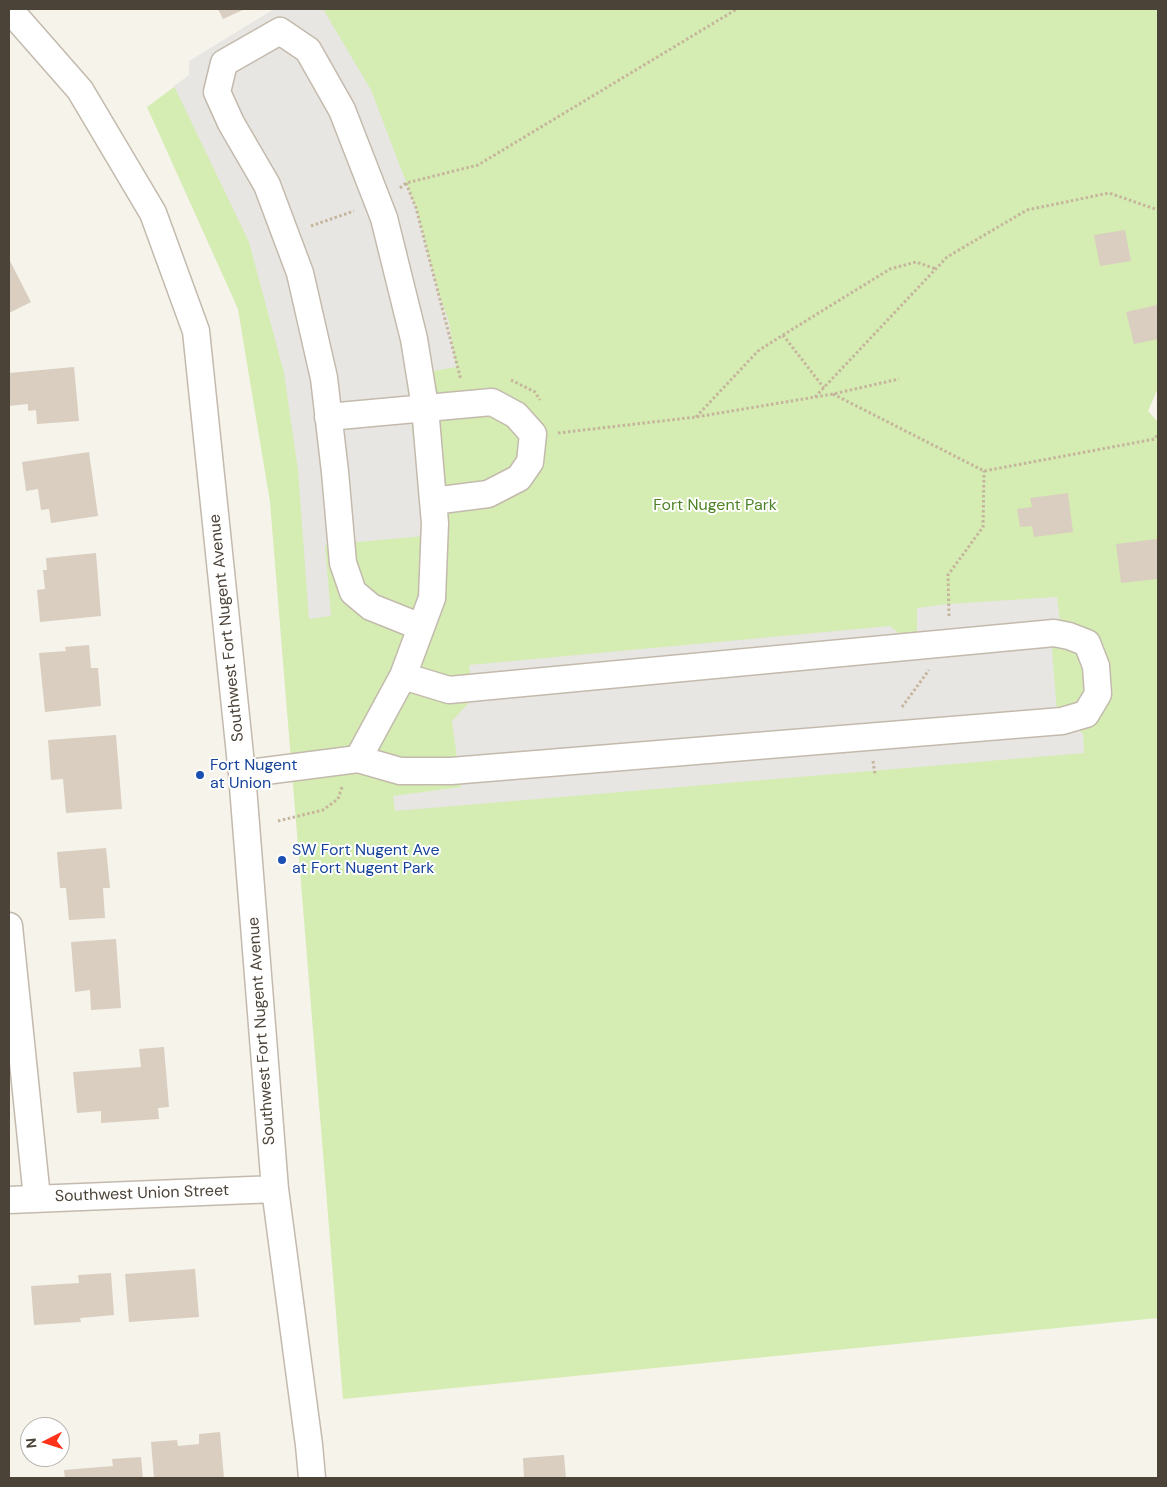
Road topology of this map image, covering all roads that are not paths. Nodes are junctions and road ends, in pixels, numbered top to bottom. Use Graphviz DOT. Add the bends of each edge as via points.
graph roads {
  1 [pos="9,9"];
  2 [pos="425,407"];
  3 [pos="328,417"];
  4 [pos="433,501"];
  5 [pos="421,627"];
  6 [pos="403,676"];
  7 [pos="358,759"];
  8 [pos="242,774"];
  9 [pos="9,926"];
  10 [pos="275,1189"];
  11 [pos="37,1198"];
  12 [pos="9,1200"];
  13 [pos="312,1478"];
  1 -- 8 [label="street, Southwest Fort Nugent Avenue" via="80,90 148,205 196,331"];
  2 -- 3 [label="street"];
  2 -- 3 [label="street" via="414,339 384,218 342,110 308,50 280,31 224,63 217,92 267,185 300,273 324,378"];
  2 -- 4 [label="street"];
  2 -- 4 [label="street" via="492,402 516,415 533,434 530,462 519,478 488,494"];
  3 -- 5 [label="street" via="343,563 353,592 371,607"];
  4 -- 5 [label="street" via="432,598"];
  5 -- 6 [label="street"];
  6 -- 7 [label="street"];
  6 -- 7 [label="street" via="449,690 1054,632 1087,643 1096,666 1098,694 1086,714 1052,722 451,771 400,771"];
  7 -- 8 [label="street"];
  8 -- 10 [label="street, Southwest Fort Nugent Avenue"];
  9 -- 11 [label="street"];
  10 -- 11 [label="street, Southwest Union Street"];
  10 -- 13 [label="street, Southwest Fort Nugent Avenue"];
  11 -- 12 [label="street, Southwest Union Street"];
}
